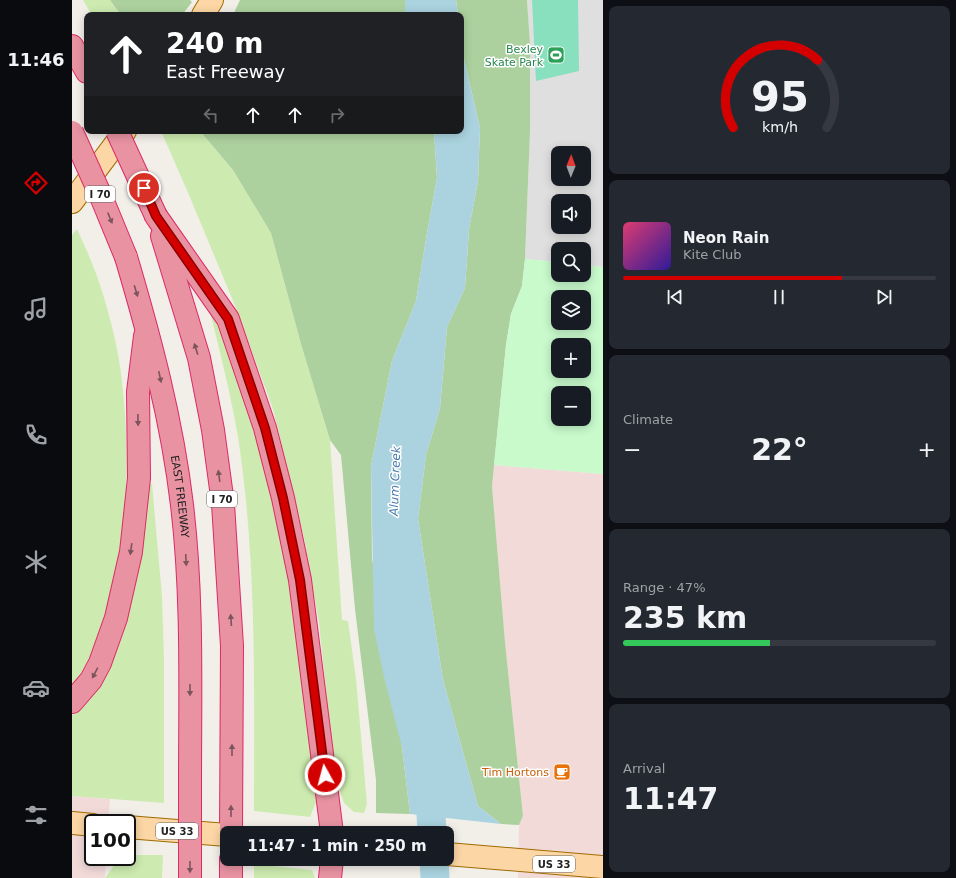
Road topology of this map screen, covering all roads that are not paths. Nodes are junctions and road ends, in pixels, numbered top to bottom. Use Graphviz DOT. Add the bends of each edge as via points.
graph roads {
  1 [pos="212,0"];
  2 [pos="205,12"];
  3 [pos="72,132"];
  4 [pos="118,134"];
  5 [pos="123,134"];
  6 [pos="72,202"];
  7 [pos="156,216"];
  8 [pos="146,325"];
  9 [pos="72,702"];
  10 [pos="72,823"];
  11 [pos="84,824"];
  12 [pos="231,826"];
  13 [pos="331,826"];
  14 [pos="136,828"];
  15 [pos="220,834"];
  16 [pos="454,855"];
  17 [pos="231,866"];
  18 [pos="331,866"];
  19 [pos="603,867"];
  20 [pos="190,878"];
  21 [pos="231,878"];
  22 [pos="330,878"];
  1 -- 2 [label="main road"];
  3 -- 8 [label="highway, EAST FREEWAY / I 70, one-way, bridge" via="126,257"];
  4 -- 7 [label="highway, I 70, bridge"];
  5 -- 6 [label="main road"];
  12 -- 7 [label="highway, I 70, one-way" via="232,646 223,504 213,430 199,358"];
  7 -- 13 [label="highway" via="228,319 265,428 300,580"];
  8 -- 9 [label="highway, one-way" via="138,392 139,478 131,552 116,618 100,664 91,680"];
  8 -- 20 [label="highway, EAST FREEWAY / I 70, one-way, bridge" via="167,411 182,506 188,587"];
  10 -- 11 [label="main road"];
  14 -- 15 [label="main road, US 33"];
  16 -- 19 [label="main road, US 33"];
  17 -- 21 [label="highway"];
  18 -- 22 [label="highway"];
}
